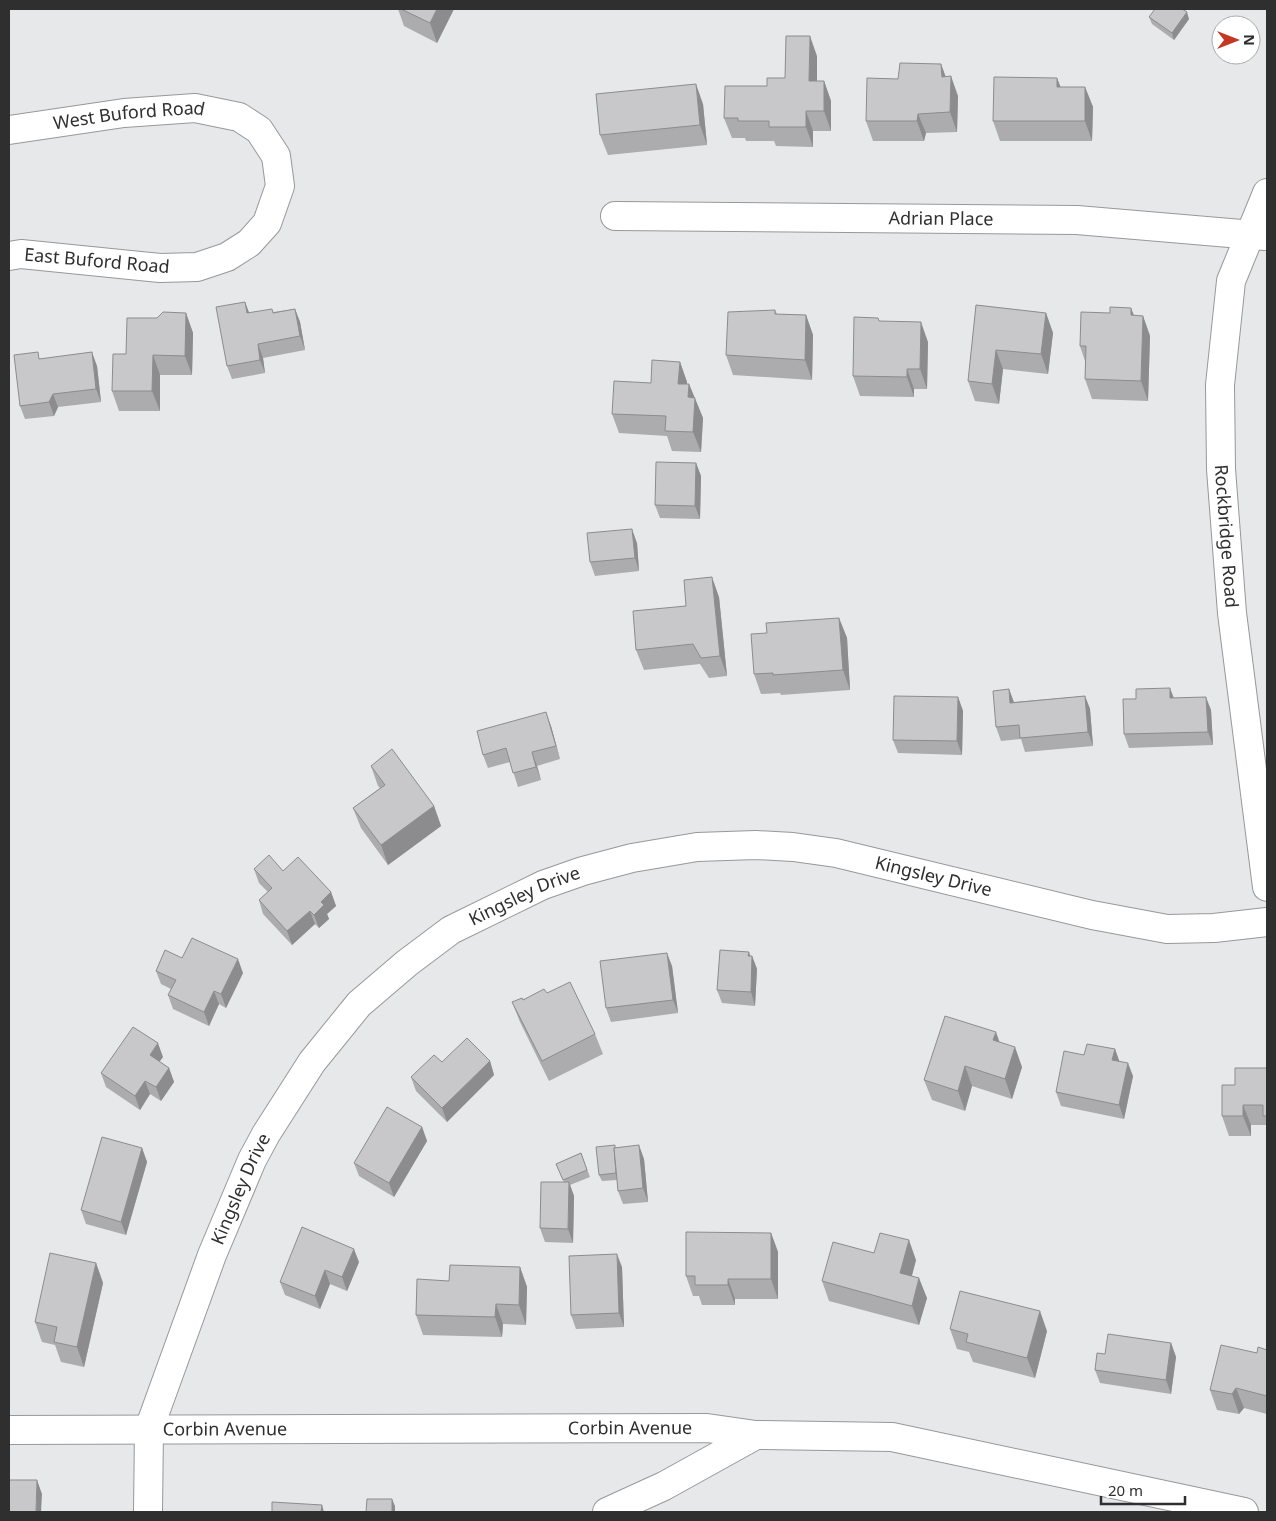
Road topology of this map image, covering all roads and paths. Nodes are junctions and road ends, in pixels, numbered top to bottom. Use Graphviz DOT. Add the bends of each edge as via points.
graph roads {
  1 [pos="248,123"];
  2 [pos="9,130"];
  3 [pos="1267,193"];
  4 [pos="615,216"];
  5 [pos="1258,236"];
  6 [pos="9,256"];
  7 [pos="1267,886"];
  8 [pos="1267,922"];
  9 [pos="149,1429"];
  10 [pos="9,1430"];
  11 [pos="756,1435"];
  12 [pos="148,1512"];
  13 [pos="607,1512"];
  14 [pos="1244,1512"];
  1 -- 2 [label="street, West Buford Road" via="239,117 195,108 124,113"];
  1 -- 6 [label="street, East Buford Road" via="259,130 276,156 280,186 267,223 249,243 227,257 197,267 160,268 21,254"];
  3 -- 5 [label="street, Rockbridge Road"];
  4 -- 5 [label="street, Adrian Place" via="1077,220"];
  5 -- 7 [label="street, Rockbridge Road" via="1231,281 1220,385 1221,469 1232,613"];
  8 -- 9 [label="street, Kingsley Drive" via="1168,929 1092,915 836,853 756,845 698,847 632,858 543,885 452,930 407,963 359,1004 312,1062 252,1160 212,1255"];
  9 -- 10 [label="street, Corbin Avenue"];
  9 -- 11 [label="street, Corbin Avenue" via="707,1428"];
  9 -- 12 [label="street, Kingsley Drive"];
  11 -- 13 [label="street" via="664,1486"];
  11 -- 14 [label="street, Corbin Avenue" via="892,1437"];
}
